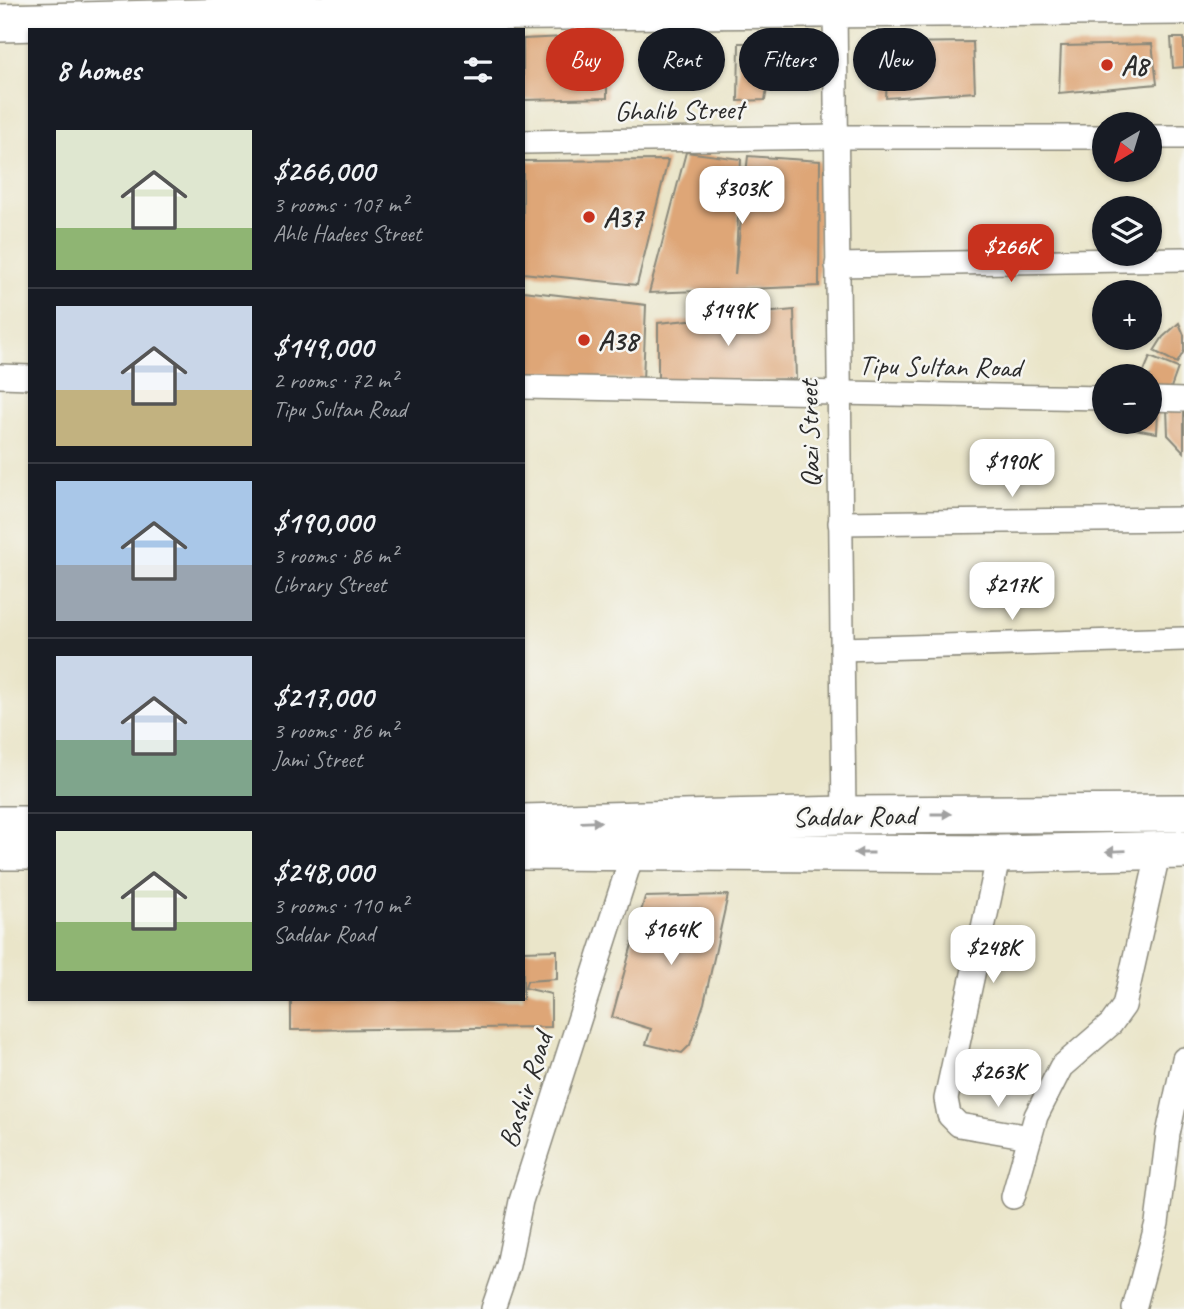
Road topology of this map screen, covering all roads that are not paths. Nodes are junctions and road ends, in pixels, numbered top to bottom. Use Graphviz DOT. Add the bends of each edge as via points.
graph roads {
  1 [pos="1184,6"];
  2 [pos="835,10"];
  3 [pos="426,14"];
  4 [pos="0,23"];
  5 [pos="835,137"];
  6 [pos="1092,137"];
  7 [pos="1162,137"];
  8 [pos="1184,137"];
  9 [pos="525,142"];
  10 [pos="1184,259"];
  11 [pos="837,265"];
  12 [pos="0,376"];
  13 [pos="28,377"];
  14 [pos="525,387"];
  15 [pos="838,393"];
  16 [pos="1092,398"];
  17 [pos="1162,399"];
  18 [pos="1184,400"];
  19 [pos="1184,519"];
  20 [pos="840,523"];
  21 [pos="1184,639"];
  22 [pos="842,649"];
  23 [pos="1184,813"];
  24 [pos="845,815"];
  25 [pos="525,823"];
  26 [pos="0,825"];
  27 [pos="28,825"];
  28 [pos="1172,850"];
  29 [pos="28,851"];
  30 [pos="525,851"];
  31 [pos="0,852"];
  32 [pos="634,852"];
  33 [pos="999,854"];
  34 [pos="1184,1059"];
  35 [pos="1030,1137"];
  36 [pos="1013,1197"];
  37 [pos="493,1309"];
  38 [pos="1134,1309"];
  1 -- 2 [label="main road"];
  2 -- 3 [label="main road"];
  2 -- 5 [label="street, Qazi Street"];
  3 -- 4 [label="main road"];
  5 -- 6 [label="street, Ghalib Street"];
  5 -- 9 [label="street, Ghalib Street"];
  5 -- 11 [label="street, Qazi Street"];
  7 -- 8 [label="street"];
  10 -- 11 [label="street"];
  11 -- 15 [label="street, Qazi Street"];
  12 -- 13 [label="street"];
  14 -- 15 [label="street, Tipu Sultan Road"];
  15 -- 16 [label="street, Tipu Sultan Road"];
  15 -- 20 [label="street, Qazi Street"];
  17 -- 18 [label="street"];
  19 -- 20 [label="street"];
  20 -- 22 [label="street, Qazi Street"];
  21 -- 22 [label="street"];
  22 -- 24 [label="street, Qazi Street"];
  24 -- 23 [label="main road, Saddar Road, one-way"];
  25 -- 24 [label="main road, Saddar Road, one-way"];
  26 -- 27 [label="main road"];
  28 -- 33 [label="main road, Saddar Road, one-way"];
  28 -- 35 [label="street" via="1124,1006 1111,1024 1061,1067"];
  29 -- 31 [label="main road"];
  30 -- 32 [label="main road, Saddar Road"];
  33 -- 32 [label="main road, Saddar Road, one-way"];
  32 -- 37 [label="street, Bashir Road" via="521,1201"];
  33 -- 35 [label="street" via="946,1099 948,1115 959,1125"];
  34 -- 38 [label="street" via="1168,1134 1157,1223"];
  35 -- 36 [label="street"];
}
